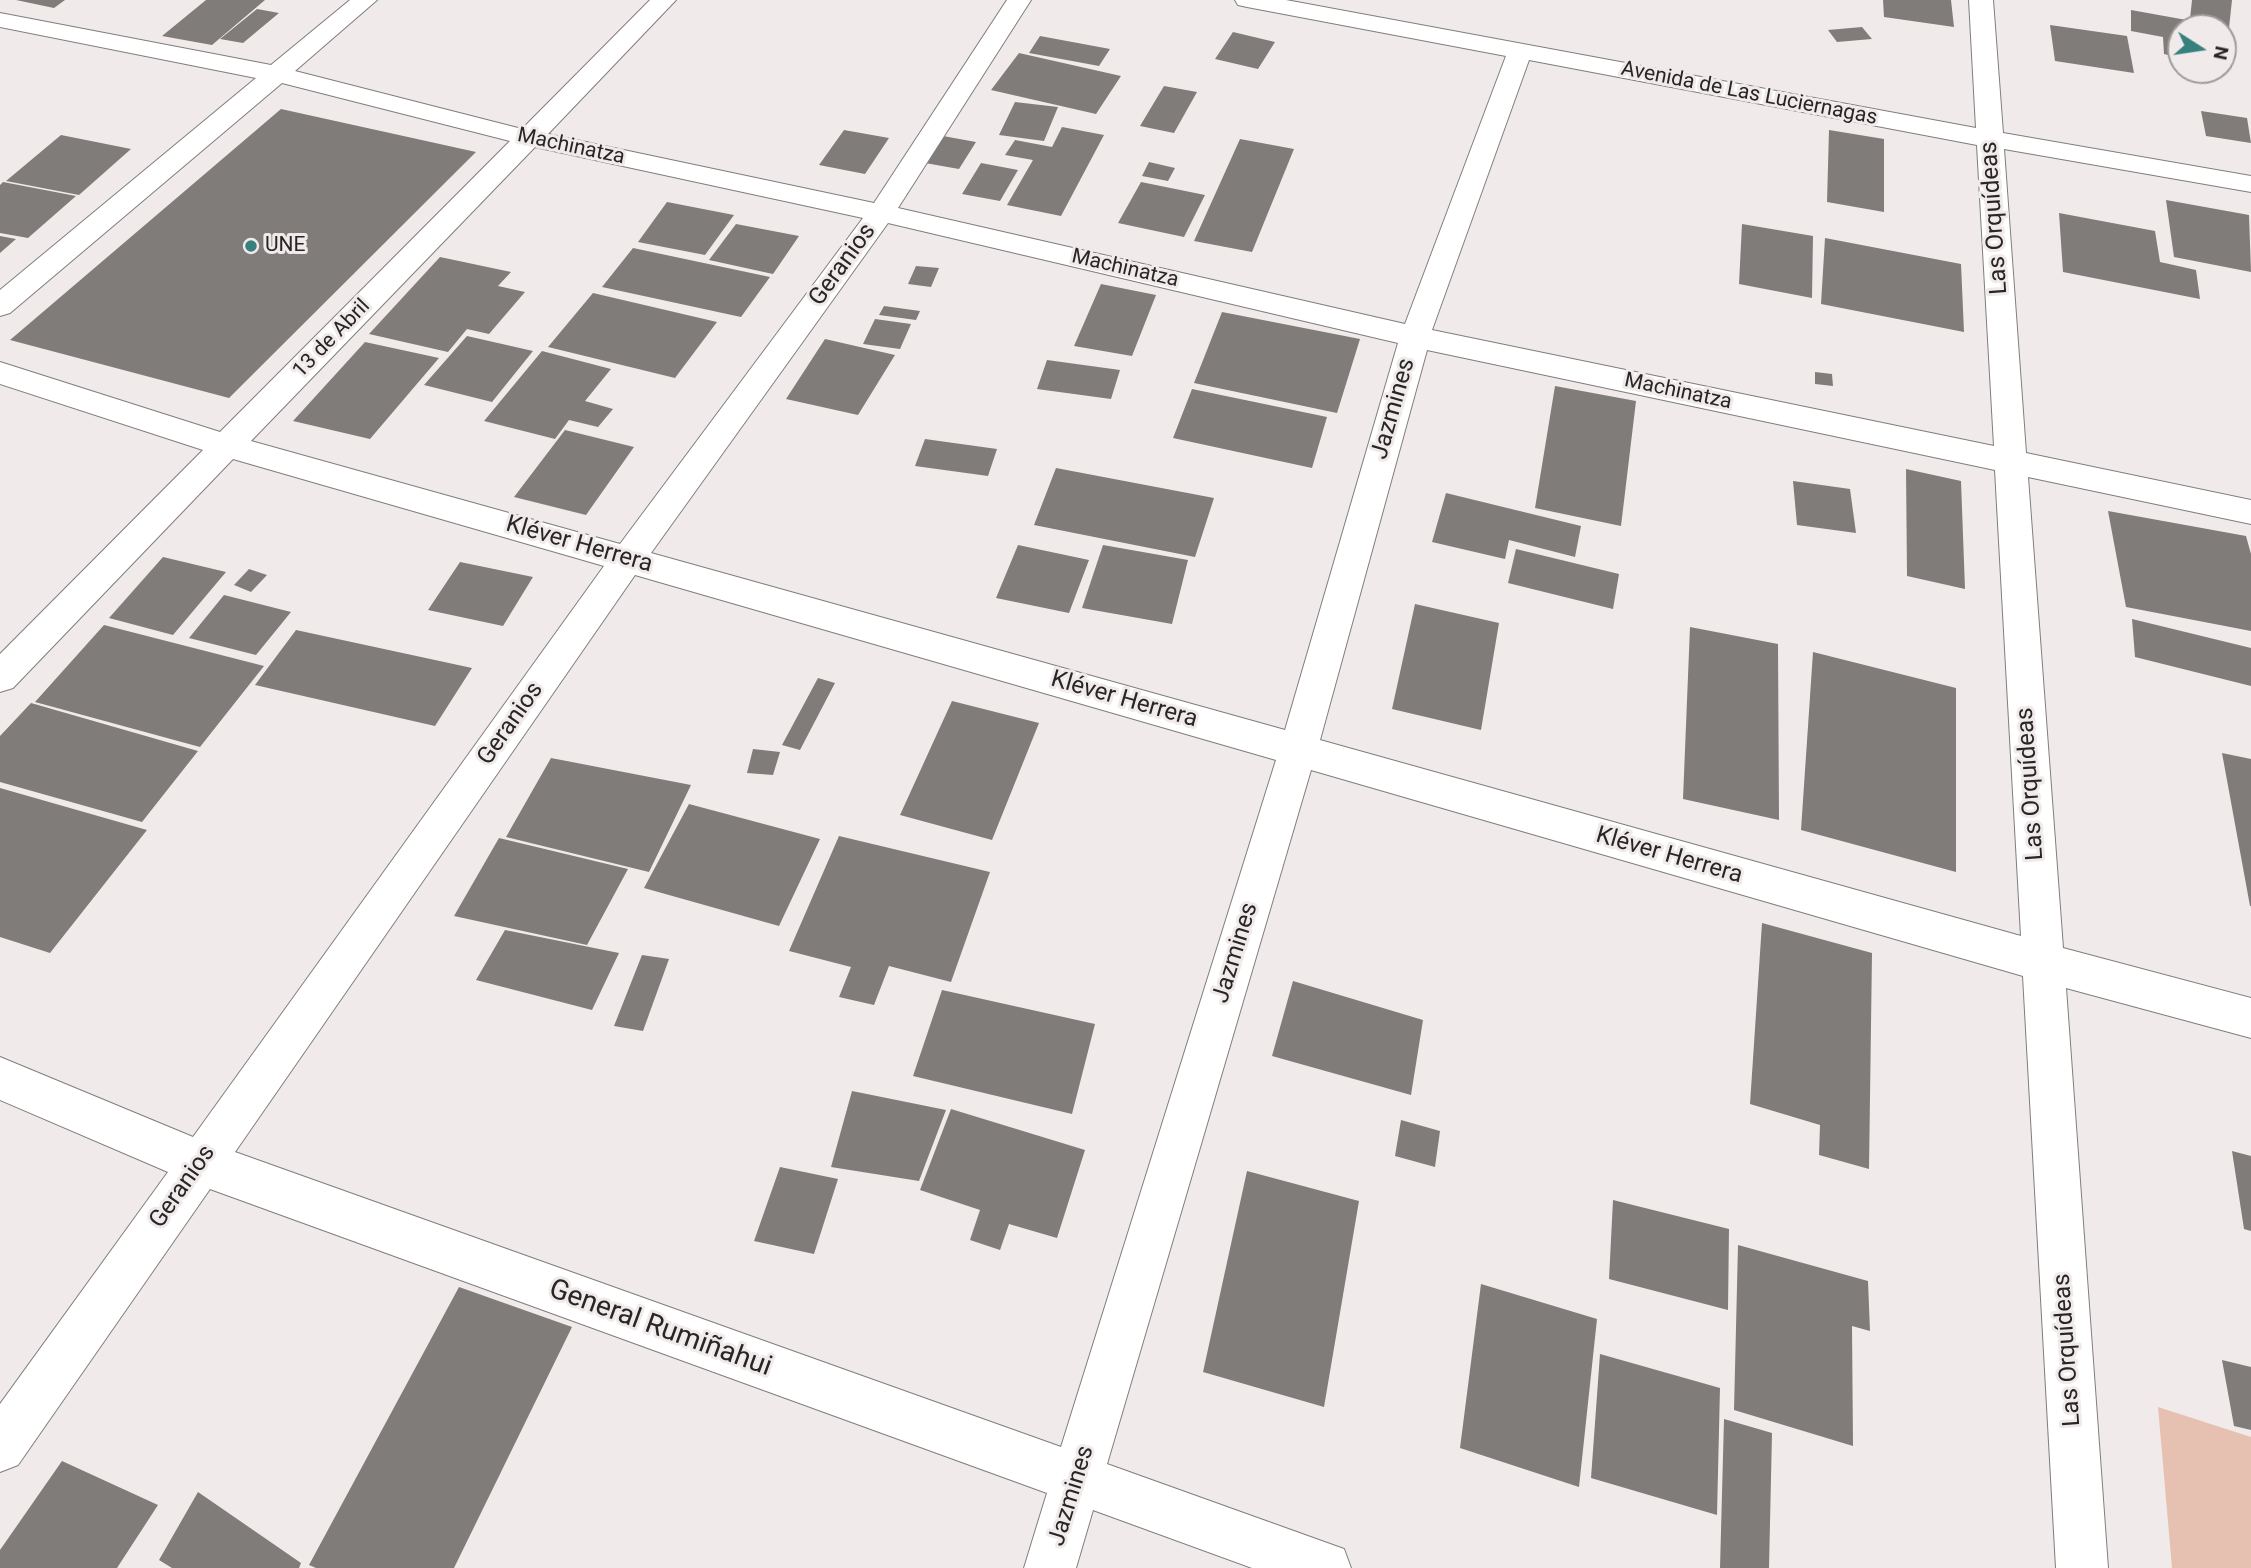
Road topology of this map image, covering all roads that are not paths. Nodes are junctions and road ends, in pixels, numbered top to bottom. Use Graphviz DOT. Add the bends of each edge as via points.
graph roads {
  1 [pos="365,0"];
  2 [pos="664,0"];
  3 [pos="1019,0"];
  4 [pos="1247,0"];
  5 [pos="1981,0"];
  6 [pos="0,20"];
  7 [pos="1521,51"];
  8 [pos="276,74"];
  9 [pos="528,138"];
  10 [pos="1990,139"];
  11 [pos="2251,184"];
  12 [pos="881,212"];
  13 [pos="0,306"];
  14 [pos="1415,337"];
  15 [pos="0,373"];
  16 [pos="227,446"];
  17 [pos="2011,462"];
  18 [pos="2251,512"];
  19 [pos="628,559"];
  20 [pos="0,677"];
  21 [pos="1298,750"];
  22 [pos="2043,962"];
  23 [pos="2251,1018"];
  24 [pos="0,1078"];
  25 [pos="201,1163"];
  26 [pos="0,1447"];
  27 [pos="1077,1479"];
  28 [pos="1050,1568"];
  29 [pos="1325,1568"];
  30 [pos="2082,1568"];
  1 -- 8 [label="street"];
  2 -- 9 [label="street, 13 de Abril"];
  3 -- 12 [label="street, Geranios"];
  4 -- 7 [label="street, Avenida de Las Luciernagas"];
  5 -- 10 [label="street, Las Orquídeas"];
  6 -- 8 [label="street, Machinatza"];
  7 -- 10 [label="street, Avenida de Las Luciernagas"];
  7 -- 14 [label="street, Jazmines"];
  8 -- 9 [label="street, Machinatza"];
  8 -- 13 [label="street"];
  9 -- 12 [label="street, Machinatza"];
  9 -- 16 [label="street, 13 de Abril"];
  10 -- 11 [label="street, Avenida de Las Luciernagas"];
  10 -- 17 [label="street, Las Orquídeas"];
  12 -- 14 [label="street, Machinatza"];
  12 -- 19 [label="street, Geranios"];
  14 -- 17 [label="street, Machinatza"];
  14 -- 21 [label="street, Jazmines"];
  15 -- 16 [label="street, Kléver Herrera"];
  16 -- 19 [label="street, Kléver Herrera"];
  16 -- 20 [label="street, 13 de Abril"];
  17 -- 18 [label="street, Machinatza"];
  17 -- 22 [label="street, Las Orquídeas"];
  19 -- 21 [label="street, Kléver Herrera"];
  19 -- 25 [label="street, Geranios"];
  21 -- 22 [label="street, Kléver Herrera"];
  21 -- 27 [label="street, Jazmines"];
  22 -- 23 [label="street, Kléver Herrera"];
  22 -- 30 [label="street, Las Orquídeas"];
  24 -- 25 [label="street, General Rumiñahui"];
  25 -- 26 [label="street, Geranios"];
  25 -- 27 [label="street, General Rumiñahui"];
  27 -- 28 [label="street, Jazmines"];
  27 -- 29 [label="street, General Rumiñahui"];
}
